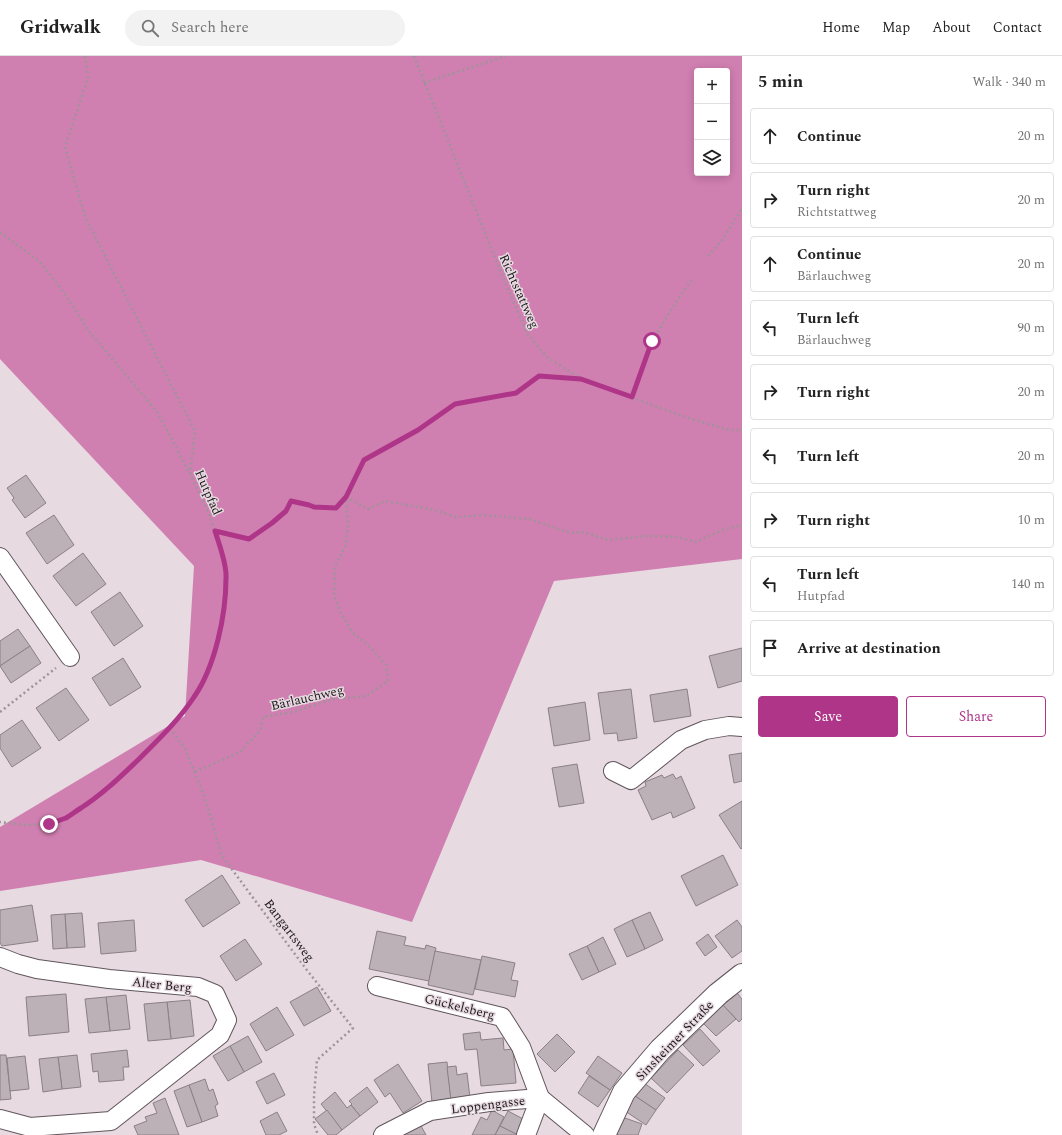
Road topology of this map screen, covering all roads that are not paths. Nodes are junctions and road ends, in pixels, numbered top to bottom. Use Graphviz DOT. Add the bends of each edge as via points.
graph roads {
  1 [pos="0,557"];
  2 [pos="70,657"];
  3 [pos="742,727"];
  4 [pos="613,771"];
  5 [pos="0,956"];
  6 [pos="742,974"];
  7 [pos="377,986"];
  8 [pos="540,1098"];
  9 [pos="0,1119"];
  10 [pos="113,1128"];
  11 [pos="383,1135"];
  12 [pos="526,1135"];
  13 [pos="585,1135"];
  14 [pos="604,1135"];
  1 -- 2 [label="street"];
  3 -- 4 [label="street" via="729,726 705,730 681,740 631,780"];
  5 -- 10 [label="street, Alter Berg" via="37,969 198,987 215,994 227,1020 220,1035"];
  6 -- 14 [label="street, Sinsheimer Straße" via="660,1050 624,1092"];
  7 -- 8 [label="street, Gückelsberg" via="502,1017 520,1047"];
  8 -- 11 [label="street, Loppengasse" via="489,1102 430,1111"];
  8 -- 12 [label="street"];
  8 -- 13 [label="street, Loppengasse"];
  9 -- 10 [label="street, Alter Berg" via="30,1128"];
}
